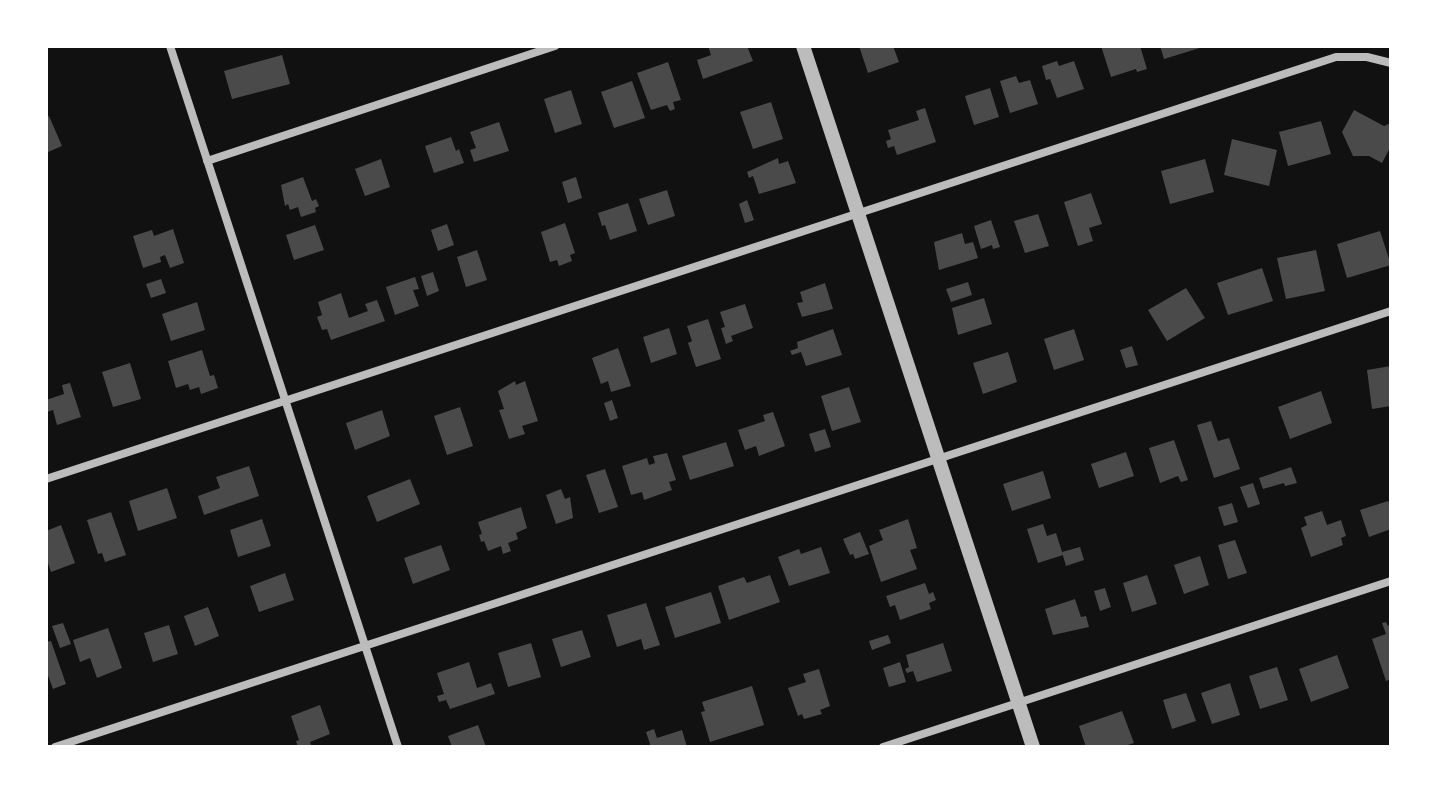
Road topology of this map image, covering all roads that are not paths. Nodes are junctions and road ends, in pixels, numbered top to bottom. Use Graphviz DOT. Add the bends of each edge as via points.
graph roads {
  1 [pos="170,46"];
  2 [pos="555,46"];
  3 [pos="803,46"];
  4 [pos="1391,63"];
  5 [pos="207,161"];
  6 [pos="858,214"];
  7 [pos="1391,311"];
  8 [pos="286,401"];
  9 [pos="938,458"];
  10 [pos="46,479"];
  11 [pos="1391,581"];
  12 [pos="366,647"];
  13 [pos="1018,702"];
  14 [pos="55,747"];
  15 [pos="398,747"];
  16 [pos="883,747"];
  17 [pos="1033,747"];
  1 -- 5 [label="street"];
  2 -- 5 [label="street"];
  3 -- 6 [label="street"];
  4 -- 6 [label="street" via="1336,57"];
  5 -- 8 [label="street"];
  6 -- 8 [label="street"];
  6 -- 9 [label="street"];
  7 -- 9 [label="street"];
  8 -- 10 [label="street"];
  8 -- 12 [label="street"];
  9 -- 12 [label="street"];
  9 -- 13 [label="street"];
  11 -- 13 [label="street"];
  12 -- 14 [label="street"];
  12 -- 15 [label="street"];
  13 -- 16 [label="street"];
  13 -- 17 [label="street"];
}
